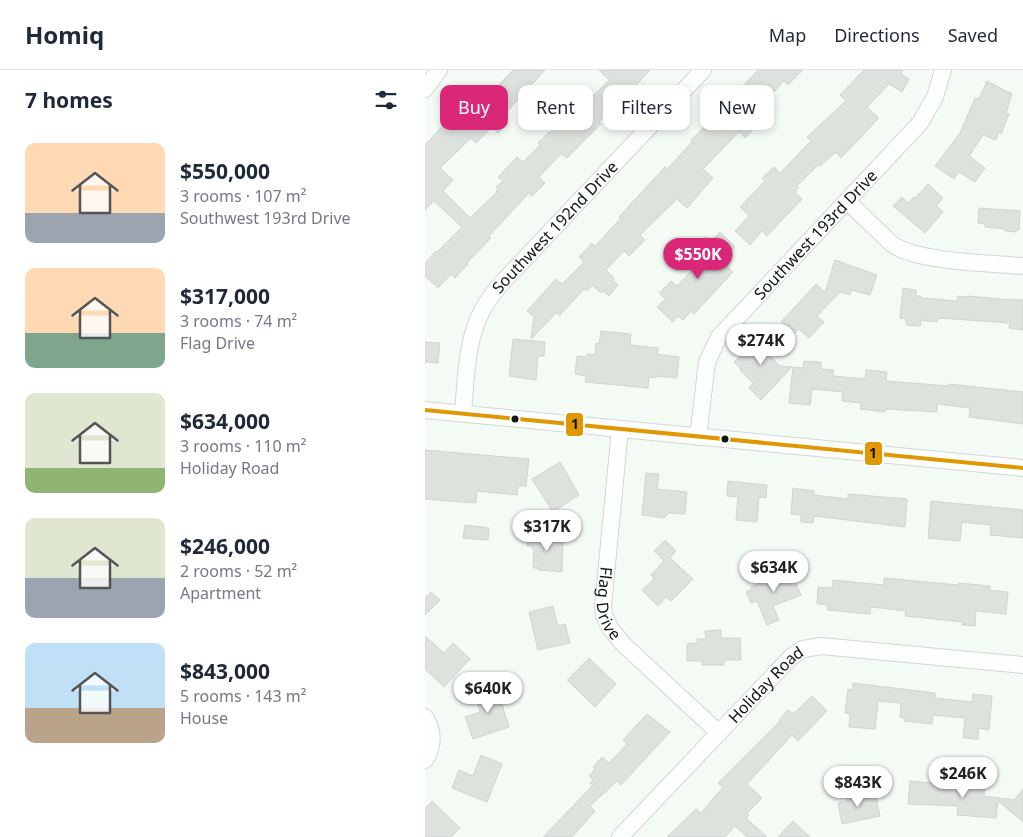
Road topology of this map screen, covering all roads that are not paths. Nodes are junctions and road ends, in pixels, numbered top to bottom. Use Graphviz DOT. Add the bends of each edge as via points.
graph roads {
  1 [pos="439,70"];
  2 [pos="703,70"];
  3 [pos="943,70"];
  4 [pos="425,89"];
  5 [pos="847,200"];
  6 [pos="1023,266"];
  7 [pos="425,410"];
  8 [pos="463,414"];
  9 [pos="620,429"];
  10 [pos="699,437"];
  11 [pos="1023,468"];
  12 [pos="1023,665"];
  13 [pos="425,717"];
  14 [pos="719,733"];
  15 [pos="425,760"];
  16 [pos="620,837"];
  1 -- 4 [label="street"];
  2 -- 8 [label="street, Southwest 192nd Drive" via="489,298 473,334"];
  3 -- 5 [label="street, Southwest 193rd Drive" via="935,96 920,123"];
  5 -- 6 [label="street" via="892,244 909,253"];
  5 -- 10 [label="street, Southwest 193rd Drive" via="716,341 705,370"];
  7 -- 8 [label="street"];
  8 -- 9 [label="street"];
  9 -- 10 [label="street"];
  9 -- 14 [label="street, Flag Drive" via="603,595 604,615 618,639"];
  10 -- 11 [label="street"];
  12 -- 14 [label="street, Holiday Road" via="814,647 791,657"];
  13 -- 15 [label="street" via="431,727 432,743"];
  14 -- 16 [label="street, Holiday Road"];
}
